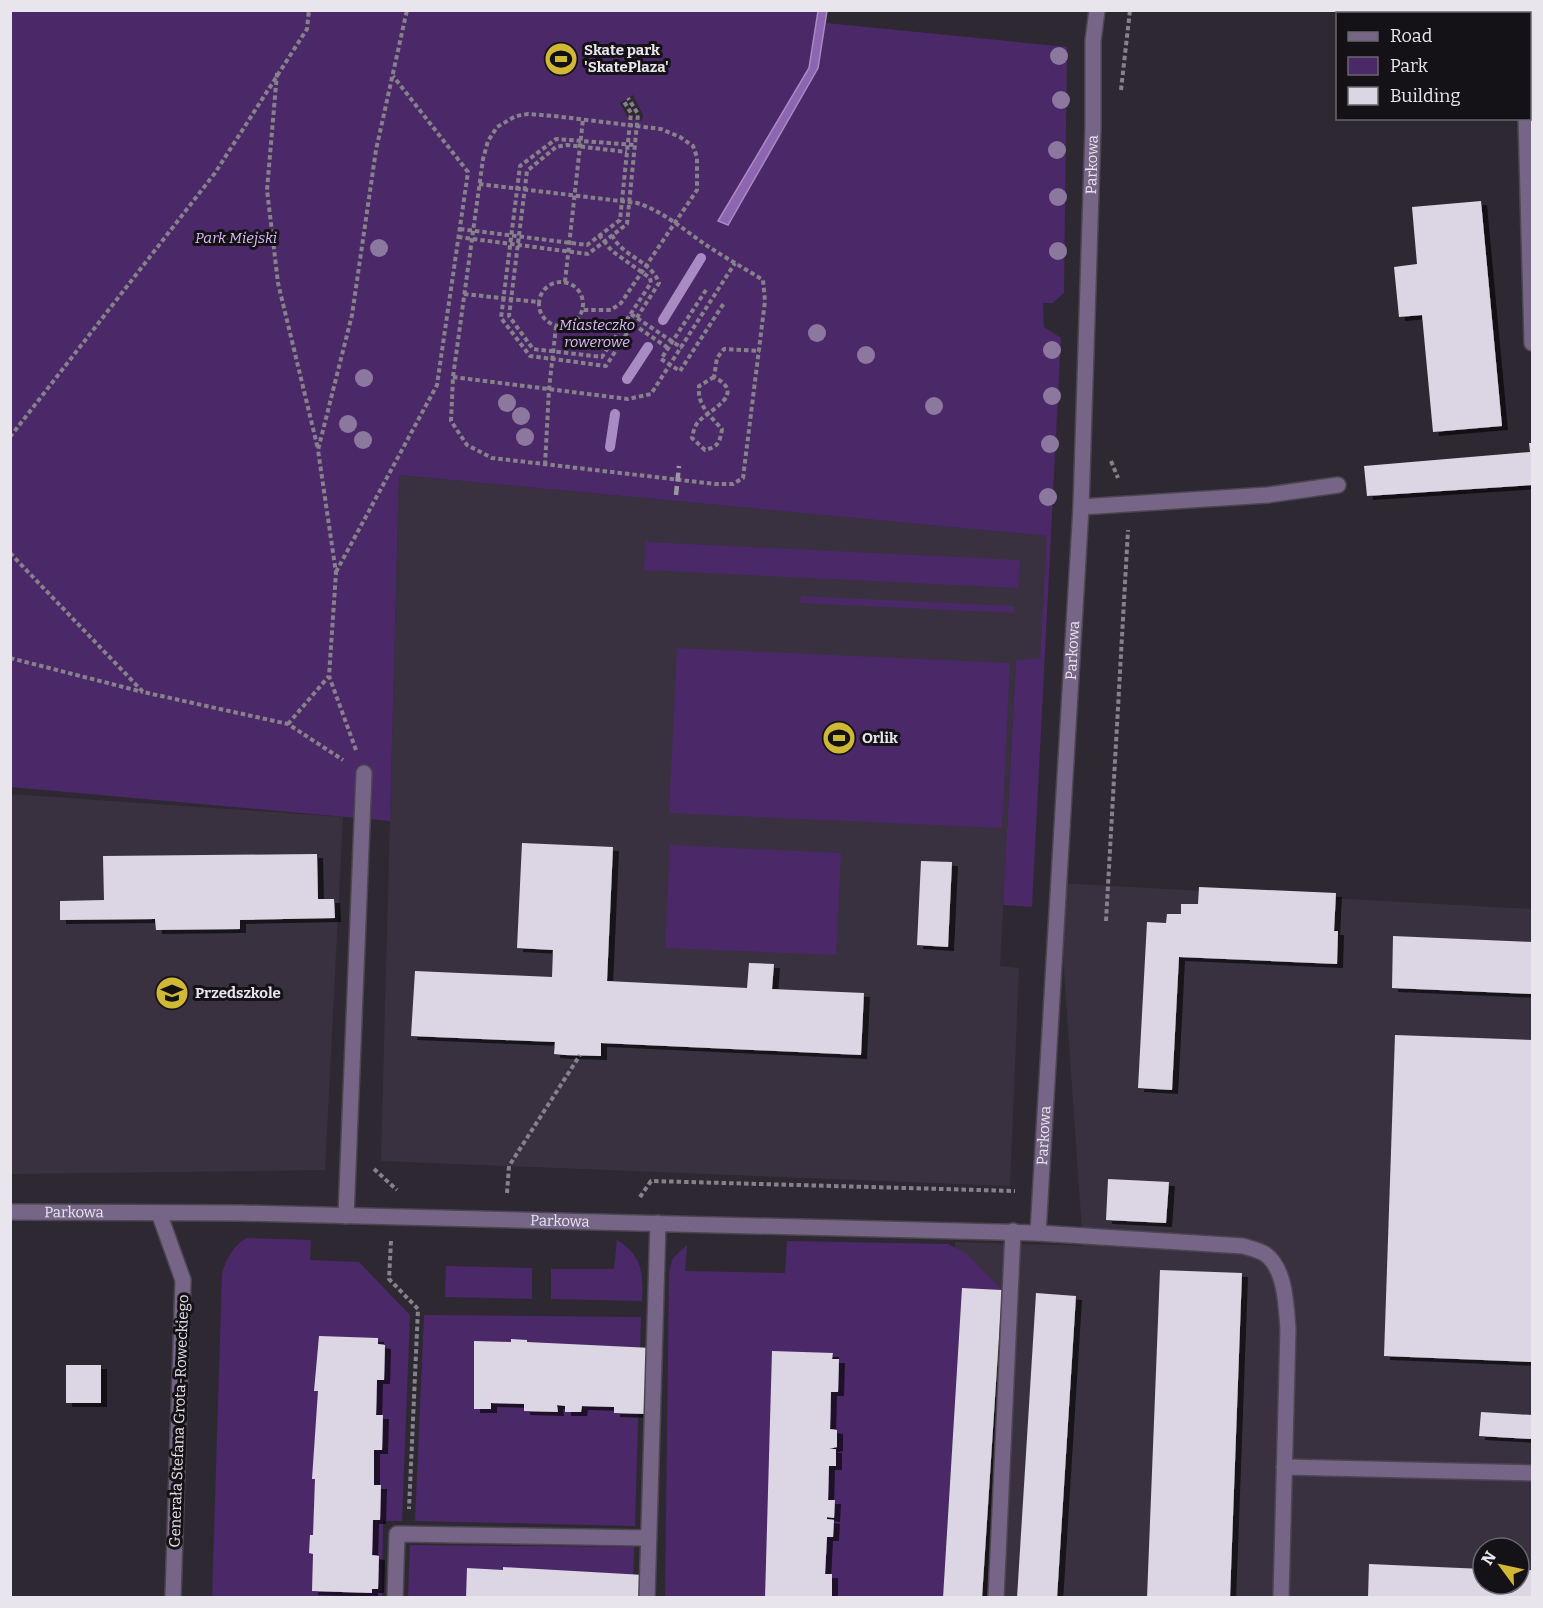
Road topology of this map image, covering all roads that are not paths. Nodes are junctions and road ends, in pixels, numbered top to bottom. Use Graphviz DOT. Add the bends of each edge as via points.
graph roads {
  1 [pos="1097,10"];
  2 [pos="1526,120"];
  3 [pos="1533,343"];
  4 [pos="1338,485"];
  5 [pos="1081,507"];
  6 [pos="364,773"];
  7 [pos="10,1212"];
  8 [pos="159,1213"];
  9 [pos="346,1216"];
  10 [pos="658,1223"];
  11 [pos="1013,1231"];
  12 [pos="1038,1233"];
  13 [pos="1284,1467"];
  14 [pos="1533,1473"];
  15 [pos="649,1538"];
  16 [pos="173,1598"];
  17 [pos="395,1598"];
  18 [pos="647,1598"];
  19 [pos="996,1598"];
  20 [pos="1281,1598"];
  1 -- 5 [label="street, Parkowa" via="1093,41"];
  2 -- 3 [label="street"];
  4 -- 5 [label="street" via="1268,495"];
  5 -- 12 [label="street, Parkowa"];
  6 -- 9 [label="street"];
  7 -- 8 [label="street, Parkowa"];
  8 -- 9 [label="street, Parkowa"];
  8 -- 16 [label="street, Generała Stefana Grota-Roweckiego" via="183,1280"];
  9 -- 10 [label="street, Parkowa"];
  10 -- 11 [label="street, Parkowa"];
  10 -- 15 [label="street"];
  11 -- 12 [label="street, Parkowa"];
  11 -- 19 [label="street"];
  12 -- 13 [label="street" via="1243,1246 1266,1254 1278,1270 1286,1298"];
  13 -- 14 [label="street"];
  13 -- 20 [label="street"];
  15 -- 17 [label="street" via="397,1534"];
  15 -- 18 [label="street"];
}
